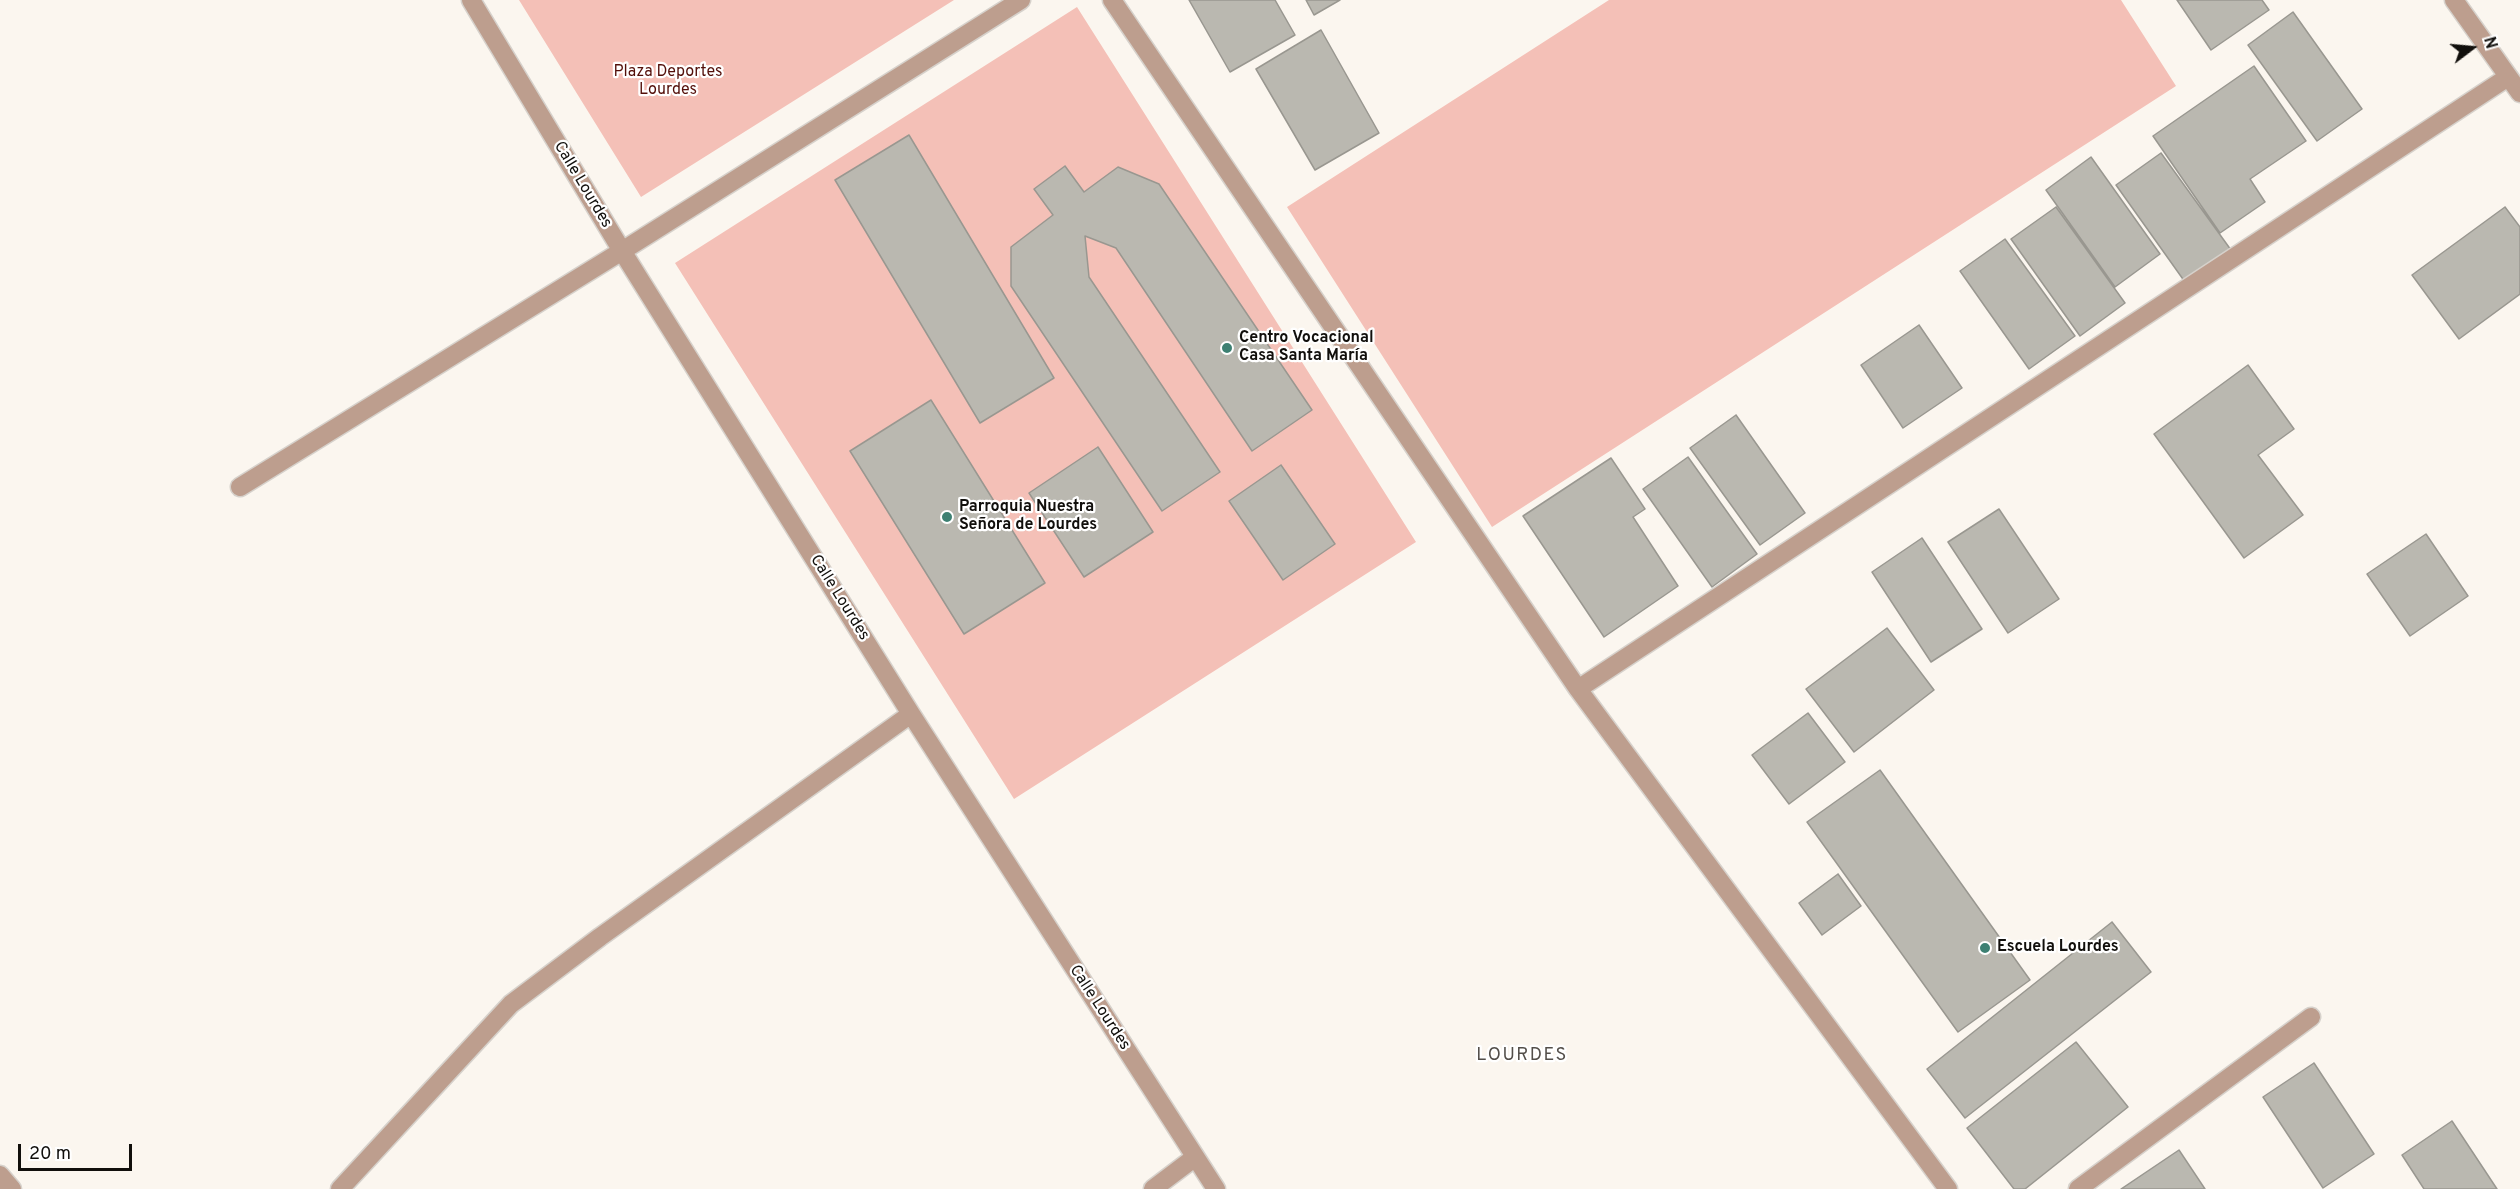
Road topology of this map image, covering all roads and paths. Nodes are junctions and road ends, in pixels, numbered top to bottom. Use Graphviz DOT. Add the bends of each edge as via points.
graph roads {
  1 [pos="471,0"];
  2 [pos="1021,0"];
  3 [pos="1112,0"];
  4 [pos="2454,0"];
  5 [pos="2508,77"];
  6 [pos="2520,93"];
  7 [pos="622,251"];
  8 [pos="240,487"];
  9 [pos="1578,689"];
  10 [pos="911,714"];
  11 [pos="2311,1017"];
  12 [pos="1194,1158"];
  13 [pos="0,1175"];
  14 [pos="12,1189"];
  15 [pos="340,1189"];
  16 [pos="1153,1189"];
  17 [pos="1216,1189"];
  18 [pos="1948,1189"];
  19 [pos="2078,1189"];
  1 -- 7 [label="street, Calle Lourdes"];
  2 -- 7 [label="street"];
  3 -- 9 [label="street"];
  4 -- 5 [label="street"];
  5 -- 6 [label="street"];
  5 -- 9 [label="street"];
  7 -- 8 [label="street"];
  7 -- 10 [label="street, Calle Lourdes"];
  9 -- 18 [label="street"];
  10 -- 12 [label="street, Calle Lourdes"];
  10 -- 15 [label="street" via="512,1004"];
  11 -- 19 [label="street"];
  12 -- 16 [label="street"];
  12 -- 17 [label="street, Calle Lourdes"];
  13 -- 14 [label="street"];
}
